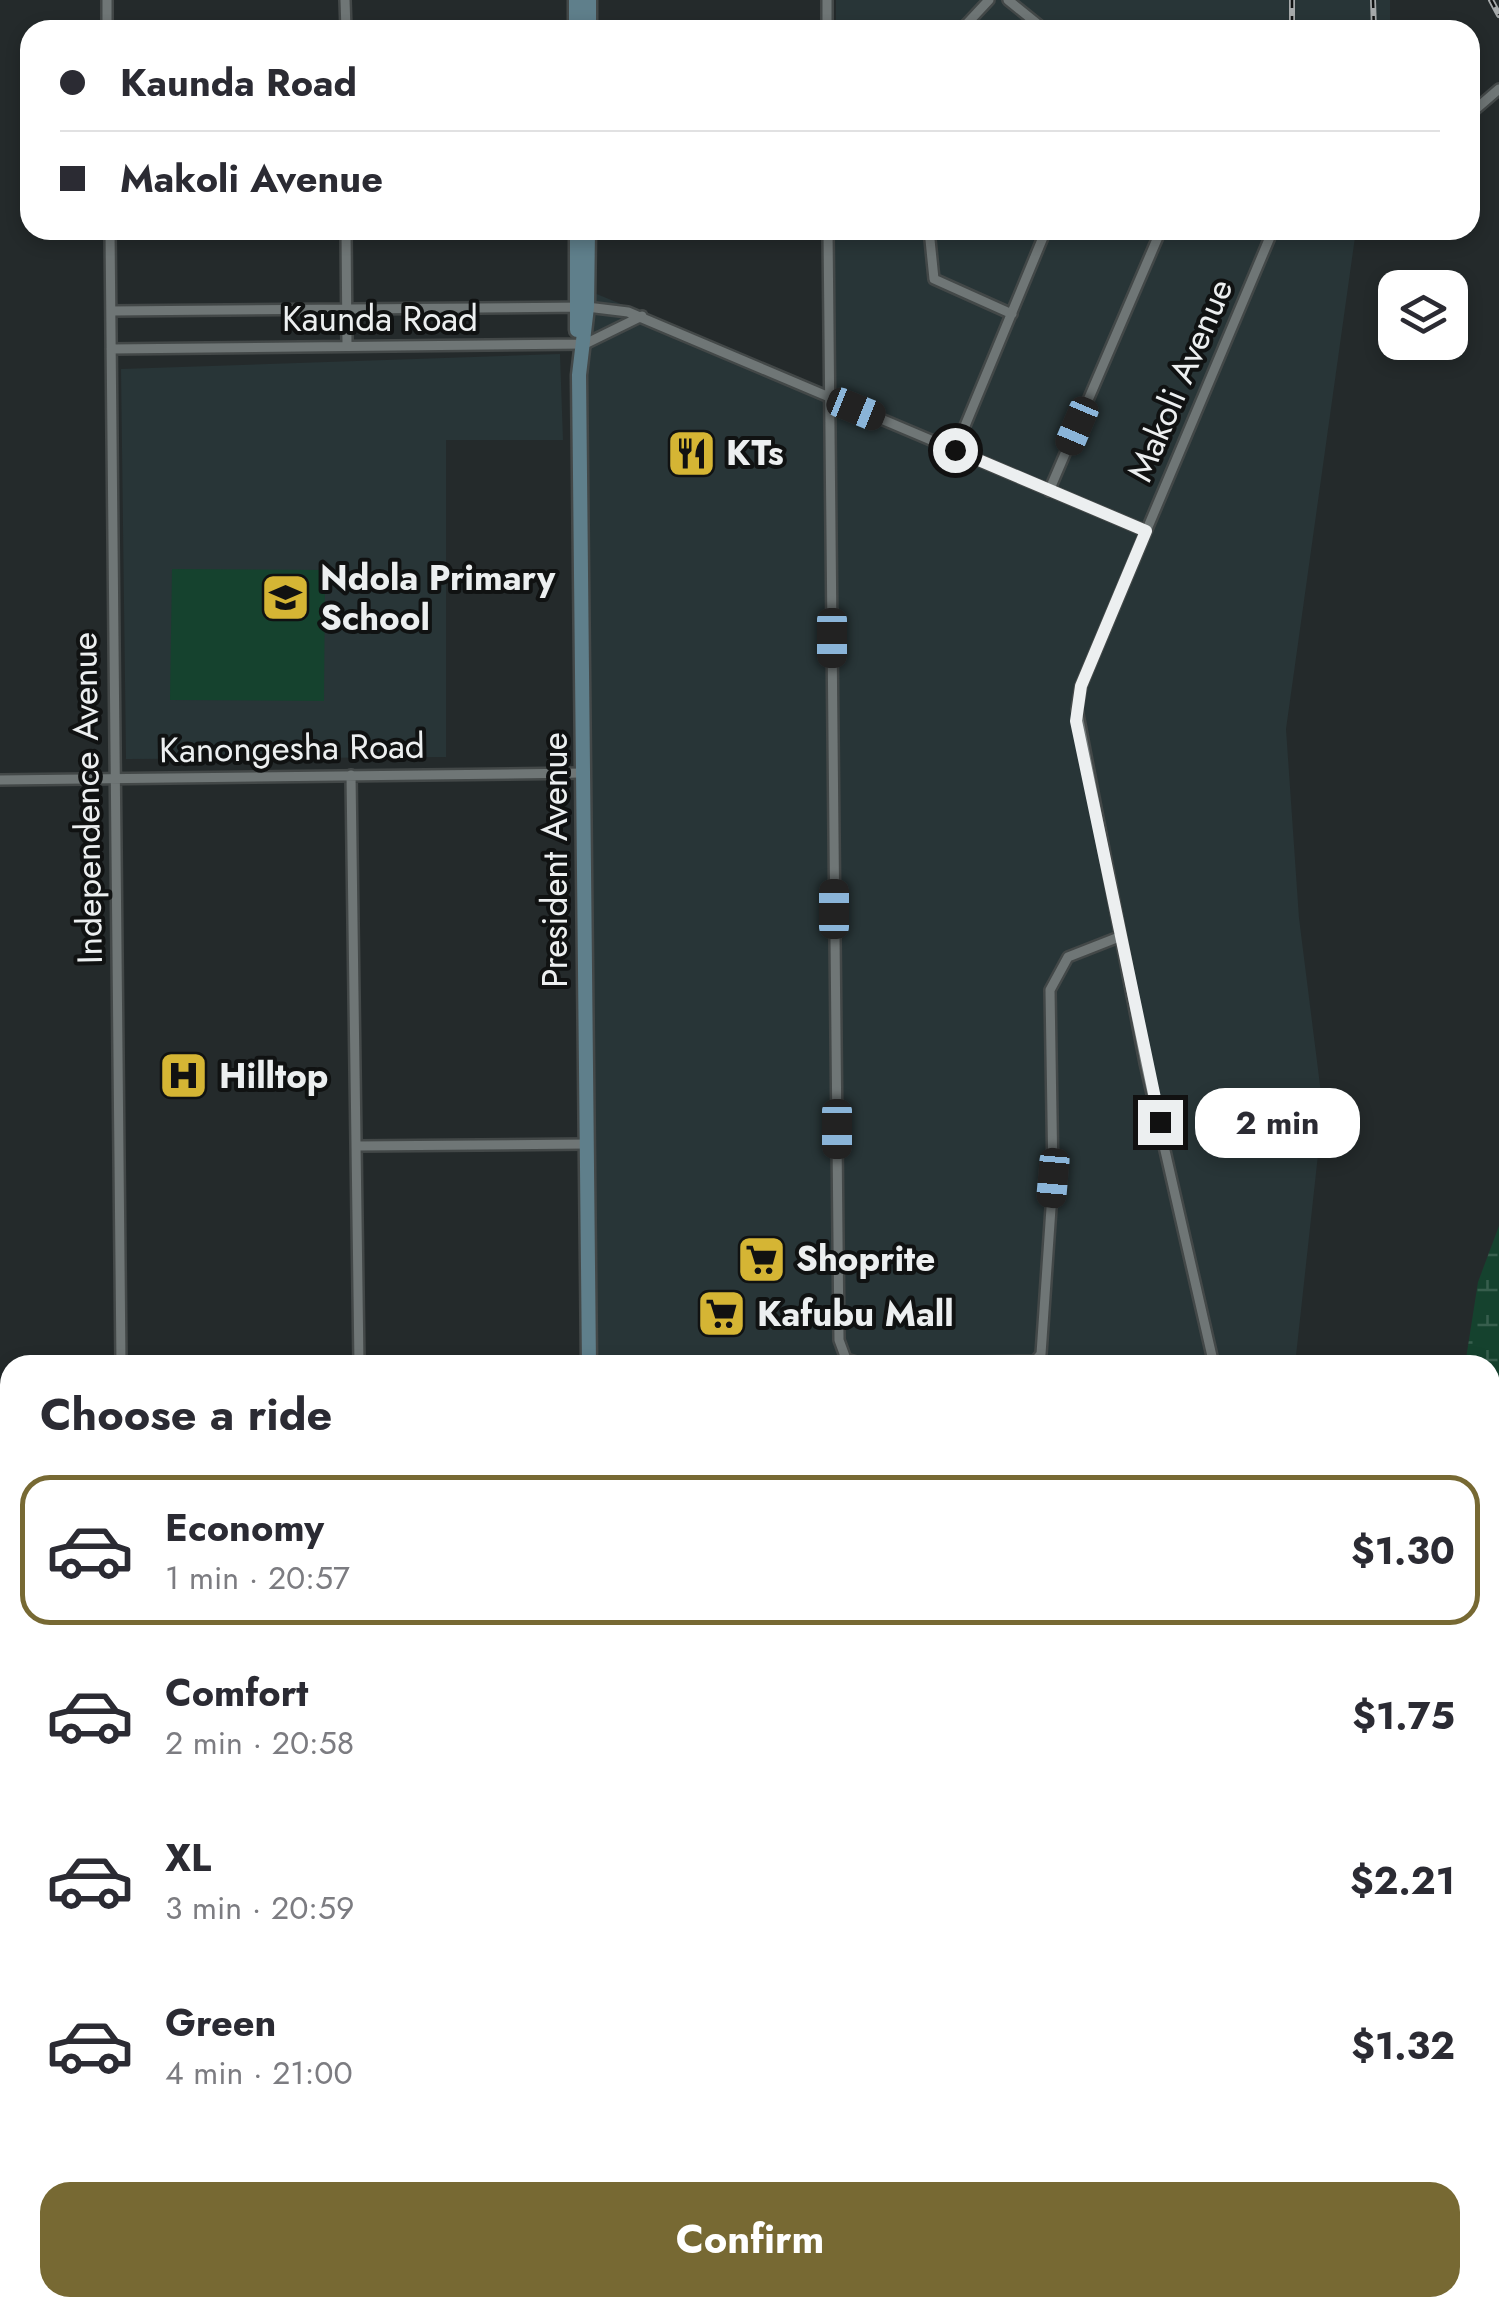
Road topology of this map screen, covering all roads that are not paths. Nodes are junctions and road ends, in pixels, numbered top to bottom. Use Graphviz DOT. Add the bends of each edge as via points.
graph roads {
  1 [pos="989,0"];
  2 [pos="1008,0"];
  3 [pos="970,20"];
  4 [pos="1033,20"];
  5 [pos="1499,89"];
  6 [pos="1480,105"];
  7 [pos="110,240"];
  8 [pos="346,240"];
  9 [pos="578,240"];
  10 [pos="587,240"];
  11 [pos="828,240"];
  12 [pos="930,240"];
  13 [pos="1042,240"];
  14 [pos="1158,240"];
  15 [pos="1269,240"];
  16 [pos="582,307"];
  17 [pos="347,309"];
  18 [pos="111,311"];
  19 [pos="1012,314"];
  20 [pos="643,316"];
  21 [pos="347,346"];
  22 [pos="580,348"];
  23 [pos="111,349"];
  24 [pos="830,398"];
  25 [pos="955,450"];
  26 [pos="1049,491"];
  27 [pos="1146,531"];
  28 [pos="584,773"];
  29 [pos="351,775"];
  30 [pos="114,777"];
  31 [pos="0,780"];
  32 [pos="1119,937"];
  33 [pos="587,1144"];
  34 [pos="357,1146"];
  35 [pos="121,1355"];
  36 [pos="359,1355"];
  37 [pos="589,1355"];
  38 [pos="845,1355"];
  39 [pos="1040,1355"];
  40 [pos="1212,1355"];
  1 -- 3 [label="street"];
  2 -- 4 [label="street"];
  5 -- 6 [label="street"];
  7 -- 18 [label="street, Independence Avenue"];
  8 -- 17 [label="street"];
  9 -- 16 [label="main road, President Avenue"];
  10 -- 16 [label="main road, President Avenue"];
  11 -- 24 [label="street"];
  12 -- 19 [label="street" via="934,279"];
  13 -- 19 [label="street"];
  14 -- 26 [label="street"];
  15 -- 27 [label="street, Makoli Avenue"];
  16 -- 17 [label="street, Kaunda Road"];
  16 -- 20 [label="street, Kaunda Road"];
  16 -- 22 [label="main road, President Avenue"];
  17 -- 18 [label="street, Kaunda Road"];
  17 -- 21 [label="street"];
  18 -- 23 [label="street, Independence Avenue"];
  19 -- 25 [label="street"];
  20 -- 22 [label="street, Kaunda Road"];
  20 -- 24 [label="street, Kaunda Road"];
  21 -- 22 [label="street, Kaunda Road"];
  21 -- 23 [label="street, Kaunda Road"];
  22 -- 28 [label="main road, President Avenue"];
  23 -- 30 [label="street, Independence Avenue"];
  24 -- 25 [label="street, Kaunda Road"];
  24 -- 38 [label="street" via="839,1340"];
  25 -- 26 [label="street, Kaunda Road"];
  26 -- 27 [label="street, Kaunda Road"];
  27 -- 32 [label="street, Makoli Avenue" via="1077,709"];
  28 -- 29 [label="street, Kanongesha Road"];
  28 -- 33 [label="main road, President Avenue"];
  29 -- 30 [label="street, Kanongesha Road"];
  29 -- 34 [label="street"];
  30 -- 31 [label="street, Kanongesha Road"];
  30 -- 35 [label="street, Independence Avenue"];
  32 -- 39 [label="street" via="1068,957 1050,990 1053,1178"];
  32 -- 40 [label="street, Makoli Avenue"];
  33 -- 34 [label="street"];
  33 -- 37 [label="main road, President Avenue"];
  34 -- 36 [label="street"];
}
